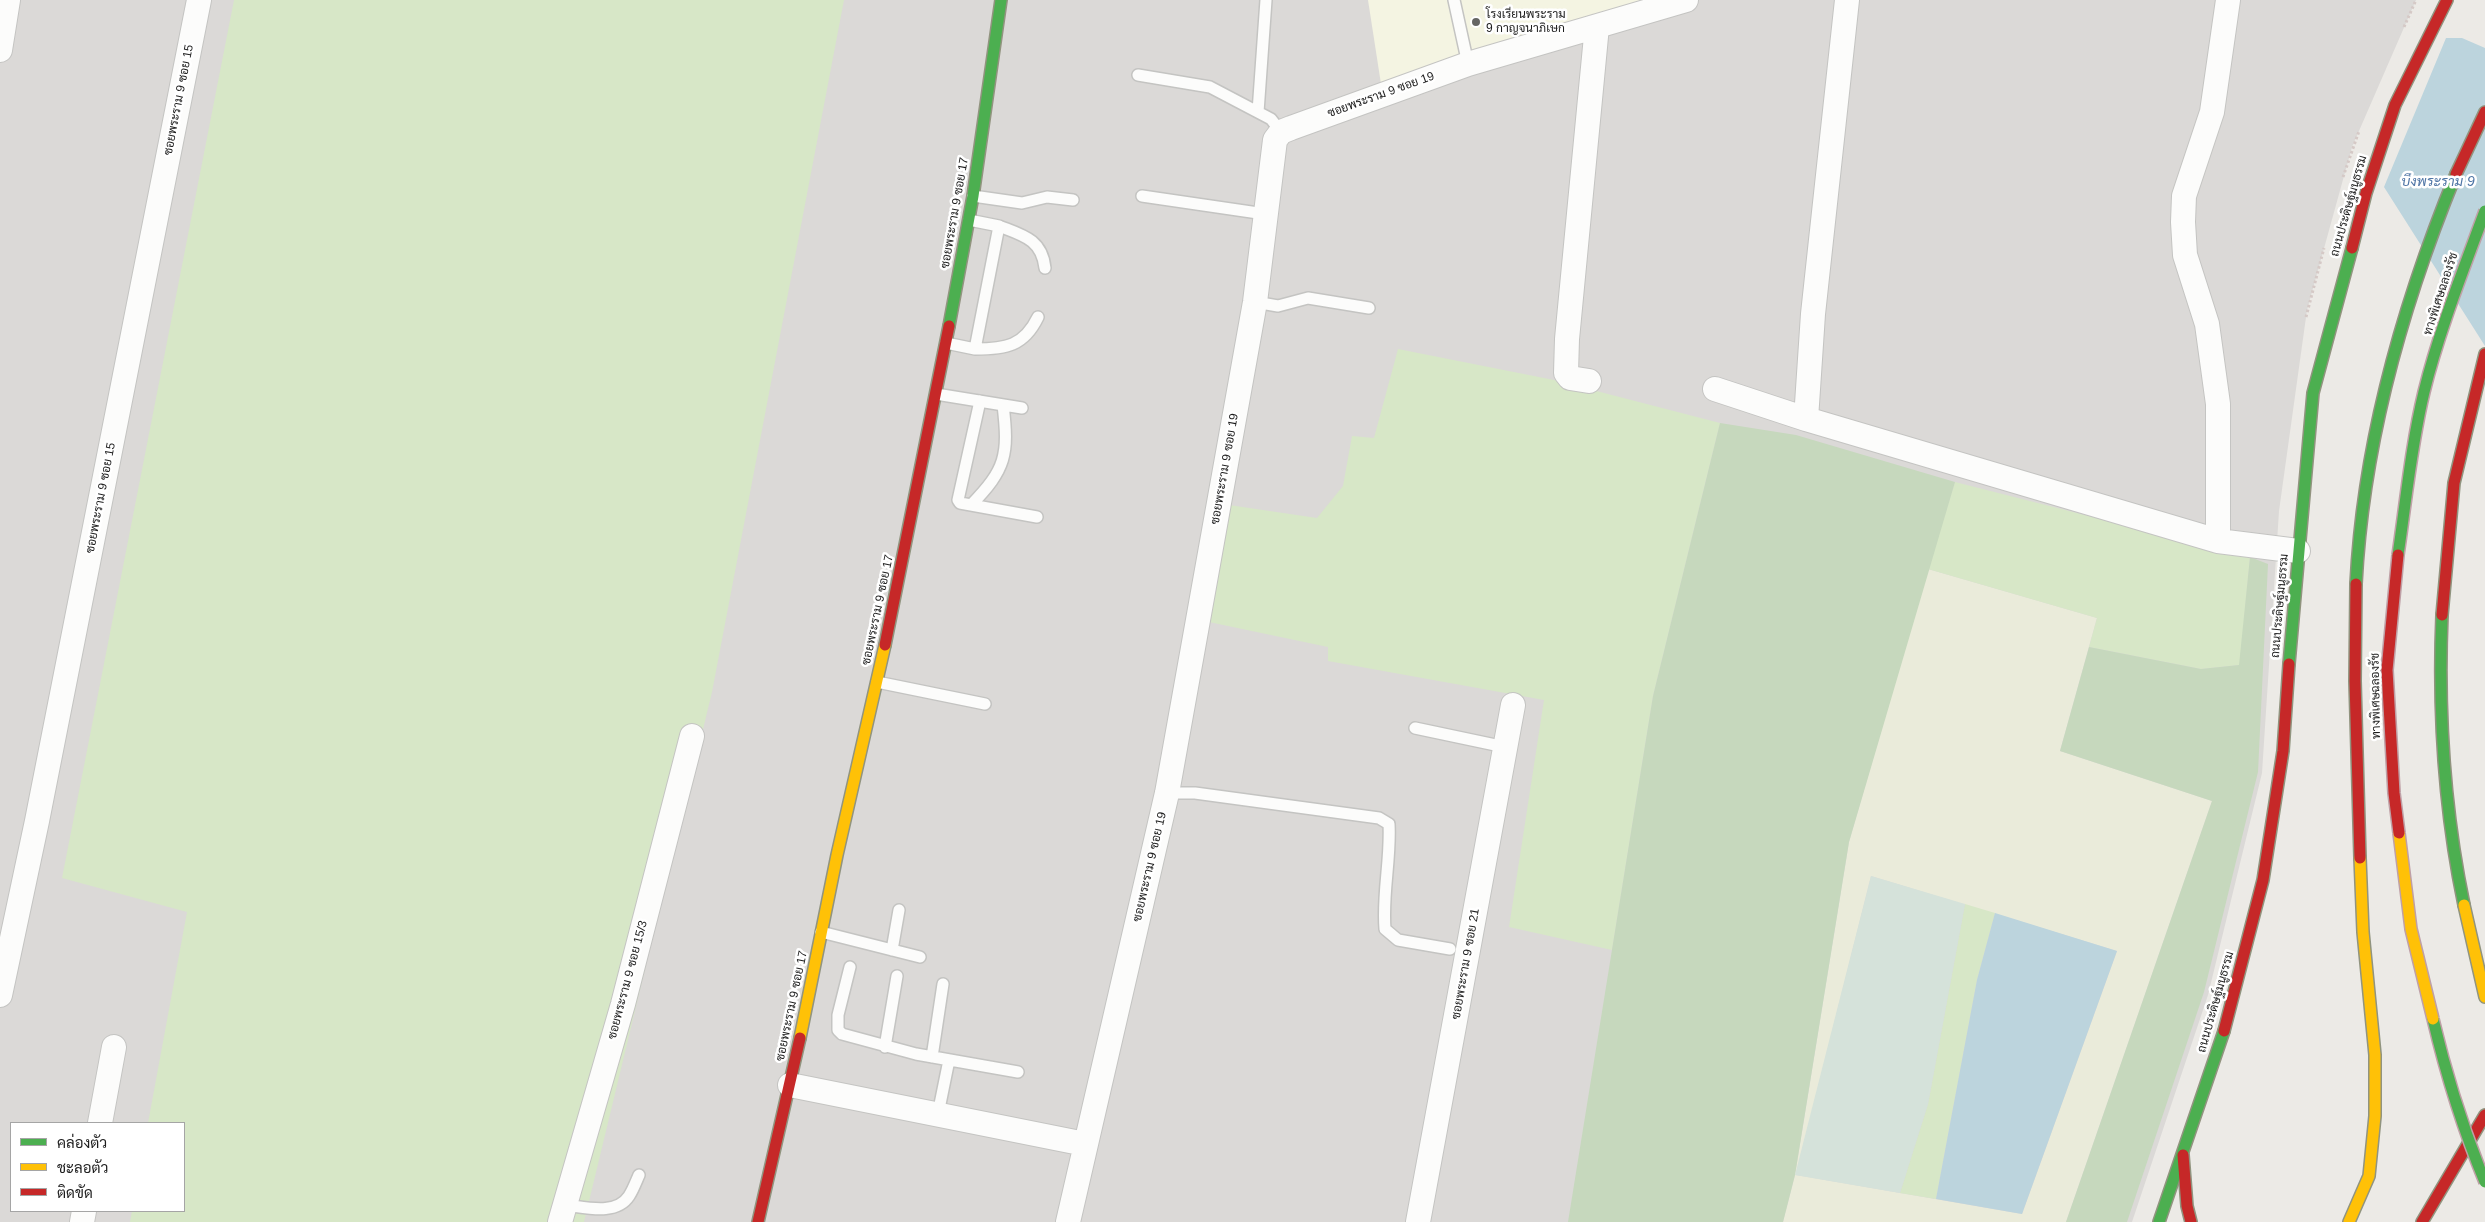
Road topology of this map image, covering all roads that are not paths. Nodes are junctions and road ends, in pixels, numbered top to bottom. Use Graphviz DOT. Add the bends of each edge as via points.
graph roads {
  1 [pos="8,0"];
  2 [pos="199,0"];
  3 [pos="1001,0"];
  4 [pos="1266,0"];
  5 [pos="1454,0"];
  6 [pos="1686,0"];
  7 [pos="1847,0"];
  8 [pos="2228,0"];
  9 [pos="2448,0"];
  10 [pos="1597,26"];
  11 [pos="0,50"];
  12 [pos="1468,64"];
  13 [pos="1138,75"];
  14 [pos="1258,112"];
  15 [pos="2485,112"];
  16 [pos="1281,132"];
  17 [pos="973,196"];
  18 [pos="1142,196"];
  19 [pos="1074,200"];
  20 [pos="2485,211"];
  21 [pos="1265,214"];
  22 [pos="969,220"];
  23 [pos="999,226"];
  24 [pos="1045,268"];
  25 [pos="1255,302"];
  26 [pos="1369,308"];
  27 [pos="1038,317"];
  28 [pos="946,343"];
  29 [pos="975,349"];
  30 [pos="2485,354"];
  31 [pos="1589,381"];
  32 [pos="1715,388"];
  33 [pos="936,394"];
  34 [pos="980,401"];
  35 [pos="1003,405"];
  36 [pos="1022,408"];
  37 [pos="1806,419"];
  38 [pos="971,505"];
  39 [pos="1037,517"];
  40 [pos="2218,541"];
  41 [pos="2298,551"];
  42 [pos="877,682"];
  43 [pos="985,704"];
  44 [pos="1513,705"];
  45 [pos="1415,728"];
  46 [pos="692,736"];
  47 [pos="1506,747"];
  48 [pos="1167,793"];
  49 [pos="900,910"];
  50 [pos="821,932"];
  51 [pos="1450,949"];
  52 [pos="892,950"];
  53 [pos="920,957"];
  54 [pos="850,967"];
  55 [pos="897,976"];
  56 [pos="943,984"];
  57 [pos="0,995"];
  58 [pos="2485,997"];
  59 [pos="114,1047"];
  60 [pos="885,1047"];
  61 [pos="932,1057"];
  62 [pos="949,1060"];
  63 [pos="1018,1072"];
  64 [pos="790,1085"];
  65 [pos="938,1114"];
  66 [pos="2485,1115"];
  67 [pos="100,1122"];
  68 [pos="1084,1144"];
  69 [pos="2182,1156"];
  70 [pos="640,1175"];
  71 [pos="2485,1182"];
  72 [pos="563,1213"];
  73 [pos="2427,1220"];
  74 [pos="758,1222"];
  75 [pos="1068,1222"];
  76 [pos="1418,1222"];
  77 [pos="2159,1222"];
  78 [pos="2191,1222"];
  79 [pos="2349,1222"];
  1 -- 11 [label="street"];
  2 -- 57 [label="street, ซอยพระราม 9 ซอย 15"];
  3 -- 17 [label="main road, ซอยพระราม 9 ซอย 17"];
  4 -- 14 [label="lane"];
  5 -- 12 [label="lane"];
  6 -- 10 [label="street, ซอยพระราม 9 ซอย 19"];
  7 -- 37 [label="street" via="1813,314"];
  8 -- 40 [label="street" via="2212,112 2184,196 2182,222 2185,255 2207,324 2218,404"];
  9 -- 41 [label="main road, ถนนประดิษฐ์มนูธรรม" via="2395,105 2366,193 2313,393"];
  10 -- 12 [label="street, ซอยพระราม 9 ซอย 19"];
  10 -- 31 [label="street" via="1566,339 1566,373 1570,378"];
  12 -- 16 [label="street, ซอยพระราม 9 ซอย 19"];
  13 -- 14 [label="lane" via="1210,87"];
  14 -- 16 [label="lane" via="1271,119"];
  15 -- 79 [label="main road" via="2439,216 2408,306 2376,431 2360,536 2356,663 2362,934 2375,1057 2376,1121 2368,1180"];
  16 -- 21 [label="street, ซอยพระราม 9 ซอย 19" via="1273,146"];
  17 -- 19 [label="lane" via="1022,204 1047,198"];
  17 -- 22 [label="main road, ซอยพระราม 9 ซอย 17"];
  18 -- 21 [label="lane"];
  20 -- 71 [label="main road, ทางพิเศษฉลองรัช, bridge" via="2424,392 2396,570 2387,670 2394,793 2411,929 2441,1054 2470,1148"];
  21 -- 25 [label="street, ซอยพระราม 9 ซอย 19"];
  22 -- 23 [label="lane"];
  22 -- 28 [label="main road, ซอยพระราม 9 ซอย 17"];
  23 -- 24 [label="lane" via="1022,235 1036,245 1043,256"];
  23 -- 29 [label="lane"];
  25 -- 26 [label="lane" via="1278,306 1308,298"];
  25 -- 48 [label="street, ซอยพระราม 9 ซอย 19"];
  27 -- 29 [label="lane" via="1030,333 1016,344"];
  28 -- 29 [label="lane"];
  28 -- 33 [label="main road, ซอยพระราม 9 ซอย 17"];
  30 -- 58 [label="main road" via="2454,484 2442,590 2440,704 2452,834 2471,944"];
  32 -- 37 [label="street"];
  33 -- 34 [label="lane"];
  33 -- 42 [label="main road, ซอยพระราม 9 ซอย 17"];
  34 -- 35 [label="lane"];
  34 -- 38 [label="lane" via="958,500"];
  35 -- 36 [label="lane"];
  35 -- 38 [label="lane" via="1004,458 998,472"];
  37 -- 40 [label="street"];
  38 -- 39 [label="lane"];
  40 -- 41 [label="street"];
  41 -- 69 [label="main road, ถนนประดิษฐ์มนูธรรม" via="2283,751 2263,880 2229,1014"];
  42 -- 43 [label="lane"];
  42 -- 50 [label="main road, ซอยพระราม 9 ซอย 17"];
  44 -- 47 [label="street, ซอยพระราม 9 ซอย 21"];
  45 -- 47 [label="lane"];
  46 -- 72 [label="street, ซอยพระราม 9 ซอย 15/3"];
  47 -- 76 [label="street, ซอยพระราม 9 ซอย 21"];
  48 -- 51 [label="lane" via="1195,793 1379,818 1389,824 1390,839 1383,912 1385,929 1398,940"];
  48 -- 68 [label="street, ซอยพระราม 9 ซอย 19"];
  49 -- 52 [label="lane"];
  50 -- 52 [label="lane"];
  50 -- 64 [label="main road, ซอยพระราม 9 ซอย 17"];
  52 -- 53 [label="lane"];
  54 -- 60 [label="lane" via="838,1015 838,1030 852,1038"];
  55 -- 60 [label="lane"];
  56 -- 61 [label="lane"];
  59 -- 67 [label="street"];
  60 -- 61 [label="lane"];
  61 -- 62 [label="lane"];
  62 -- 63 [label="lane"];
  62 -- 65 [label="lane"];
  64 -- 65 [label="street"];
  64 -- 74 [label="main road, ซอยพระราม 9 ซอย 17"];
  65 -- 68 [label="street"];
  66 -- 73 [label="main road"];
  68 -- 75 [label="street, ซอยพระราม 9 ซอย 19"];
  69 -- 77 [label="main road, ถนนประดิษฐ์มนูธรรม"];
  69 -- 78 [label="main road"];
  70 -- 72 [label="lane" via="622,1204 606,1209"];
}
